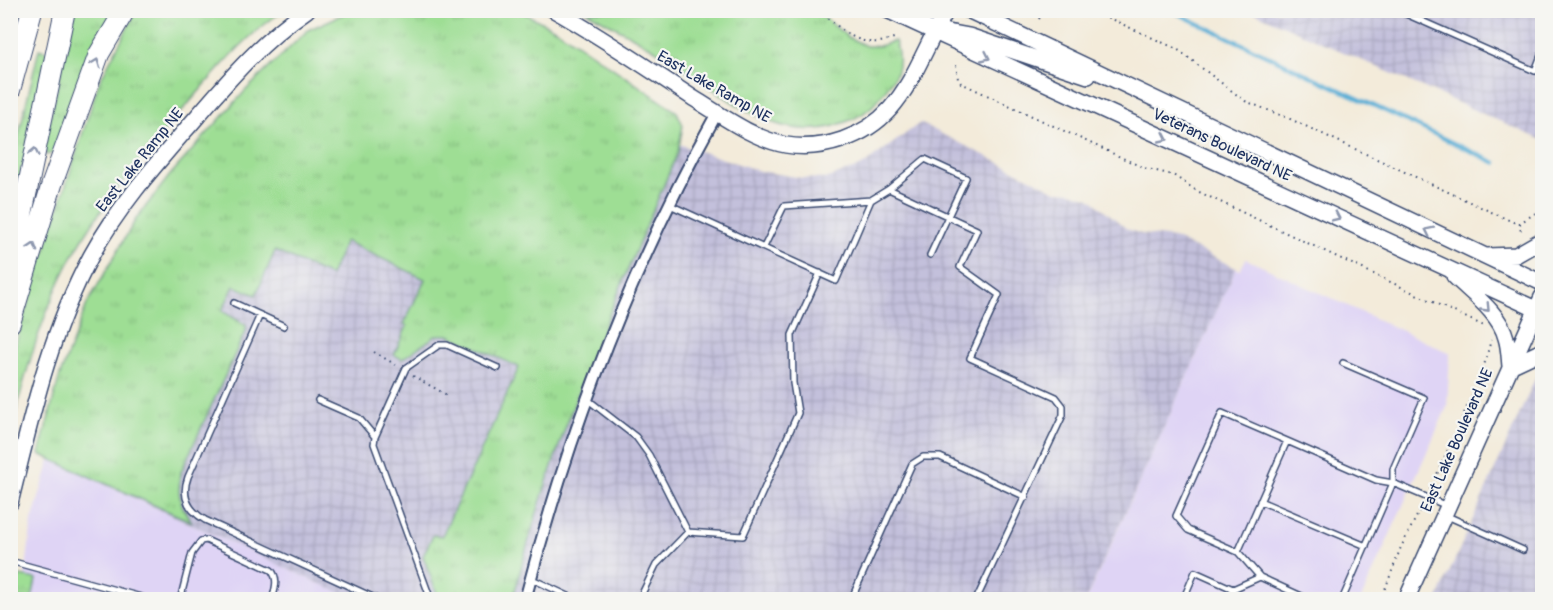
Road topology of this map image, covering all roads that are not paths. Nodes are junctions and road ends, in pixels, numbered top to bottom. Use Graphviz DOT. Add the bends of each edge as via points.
graph roads {
  1 [pos="32,10"];
  2 [pos="65,10"];
  3 [pos="125,10"];
  4 [pos="307,10"];
  5 [pos="554,10"];
  6 [pos="887,10"];
  7 [pos="947,10"];
  8 [pos="968,10"];
  9 [pos="1397,10"];
  10 [pos="933,32"];
  11 [pos="1542,53"];
  12 [pos="10,90"];
  13 [pos="1150,97"];
  14 [pos="717,113"];
  15 [pos="889,189"];
  16 [pos="871,200"];
  17 [pos="669,204"];
  18 [pos="948,216"];
  19 [pos="1542,240"];
  20 [pos="764,247"];
  21 [pos="930,255"];
  22 [pos="1481,256"];
  23 [pos="1444,267"];
  24 [pos="10,271"];
  25 [pos="820,273"];
  26 [pos="1542,283"];
  27 [pos="234,303"];
  28 [pos="1541,306"];
  29 [pos="260,315"];
  30 [pos="10,323"];
  31 [pos="284,326"];
  32 [pos="1542,351"];
  33 [pos="1343,363"];
  34 [pos="1510,366"];
  35 [pos="498,368"];
  36 [pos="586,399"];
  37 [pos="318,400"];
  38 [pos="375,437"];
  39 [pos="1287,441"];
  40 [pos="1393,483"];
  41 [pos="1026,497"];
  42 [pos="1260,501"];
  43 [pos="10,503"];
  44 [pos="1445,510"];
  45 [pos="688,531"];
  46 [pos="1366,546"];
  47 [pos="1523,550"];
  48 [pos="1238,552"];
  49 [pos="10,561"];
  50 [pos="1260,577"];
  51 [pos="530,578"];
  52 [pos="1233,589"];
  53 [pos="153,599"];
  54 [pos="180,600"];
  55 [pos="272,600"];
  56 [pos="379,600"];
  57 [pos="431,600"];
  58 [pos="525,600"];
  59 [pos="577,600"];
  60 [pos="639,600"];
  61 [pos="851,600"];
  62 [pos="976,600"];
  63 [pos="1183,600"];
  64 [pos="1228,600"];
  65 [pos="1310,600"];
  66 [pos="1342,600"];
  67 [pos="1406,600"];
  1 -- 12 [label="highway"];
  24 -- 2 [label="highway, one-way"];
  30 -- 3 [label="highway, one-way" via="52,184 99,54"];
  4 -- 43 [label="main road, East Lake Ramp NE" via="271,36 223,87 132,194 92,254 52,341"];
  5 -- 14 [label="main road, East Lake Ramp NE"];
  6 -- 10 [label="main road, Veterans Boulevard NE"];
  7 -- 10 [label="main road, East Lake Ramp NE"];
  8 -- 13 [label="main road, Veterans Boulevard NE"];
  9 -- 11 [label="lane" via="1535,71"];
  10 -- 13 [label="main road" via="954,31"];
  10 -- 14 [label="main road, East Lake Ramp NE" via="889,111 844,139 807,147 784,145"];
  10 -- 23 [label="main road, Veterans Boulevard NE, one-way"];
  22 -- 13 [label="main road, Veterans Boulevard NE, one-way"];
  14 -- 17 [label="street"];
  15 -- 16 [label="lane"];
  15 -- 18 [label="lane"];
  15 -- 18 [label="lane" via="925,159 966,178"];
  16 -- 20 [label="lane" via="784,206"];
  16 -- 25 [label="lane" via="836,280"];
  17 -- 20 [label="lane"];
  17 -- 36 [label="street"];
  18 -- 21 [label="lane"];
  18 -- 41 [label="lane" via="977,230 960,267 999,295 970,358 1056,397 1063,406 1063,415"];
  19 -- 22 [label="main road" via="1516,255"];
  20 -- 25 [label="lane"];
  22 -- 26 [label="main road, Veterans Boulevard NE"];
  23 -- 28 [label="main road, Veterans Boulevard NE"];
  23 -- 34 [label="main road, one-way" via="1492,312 1506,337"];
  25 -- 45 [label="lane" via="792,335 798,413 743,536"];
  27 -- 29 [label="lane"];
  28 -- 34 [label="main road, East Lake Boulevard NE"];
  29 -- 31 [label="lane"];
  29 -- 56 [label="lane" via="188,477 185,498 195,514 205,520"];
  32 -- 34 [label="main road"];
  33 -- 40 [label="lane" via="1424,398 1393,469"];
  34 -- 44 [label="main road, East Lake Boulevard NE"];
  35 -- 38 [label="lane" via="439,345 406,368"];
  36 -- 45 [label="lane" via="636,436"];
  36 -- 51 [label="street" via="558,478"];
  37 -- 38 [label="lane" via="359,418"];
  38 -- 57 [label="lane" via="374,444"];
  39 -- 40 [label="lane" via="1376,480"];
  39 -- 42 [label="lane"];
  39 -- 48 [label="lane" via="1222,412 1176,516 1188,530"];
  40 -- 44 [label="lane" via="1427,497"];
  40 -- 46 [label="lane"];
  41 -- 61 [label="lane" via="940,458 923,457 912,464"];
  41 -- 62 [label="lane"];
  42 -- 46 [label="lane"];
  42 -- 48 [label="lane"];
  44 -- 47 [label="lane"];
  44 -- 67 [label="main road, East Lake Boulevard NE"];
  45 -- 60 [label="lane" via="656,565"];
  46 -- 66 [label="lane"];
  48 -- 50 [label="lane"];
  49 -- 53 [label="lane"];
  50 -- 52 [label="lane"];
  50 -- 65 [label="lane"];
  51 -- 58 [label="street"];
  51 -- 59 [label="lane"];
  52 -- 63 [label="lane" via="1195,572"];
  52 -- 64 [label="lane"];
  54 -- 55 [label="lane" via="192,553 206,540 271,570 276,584"];
}
